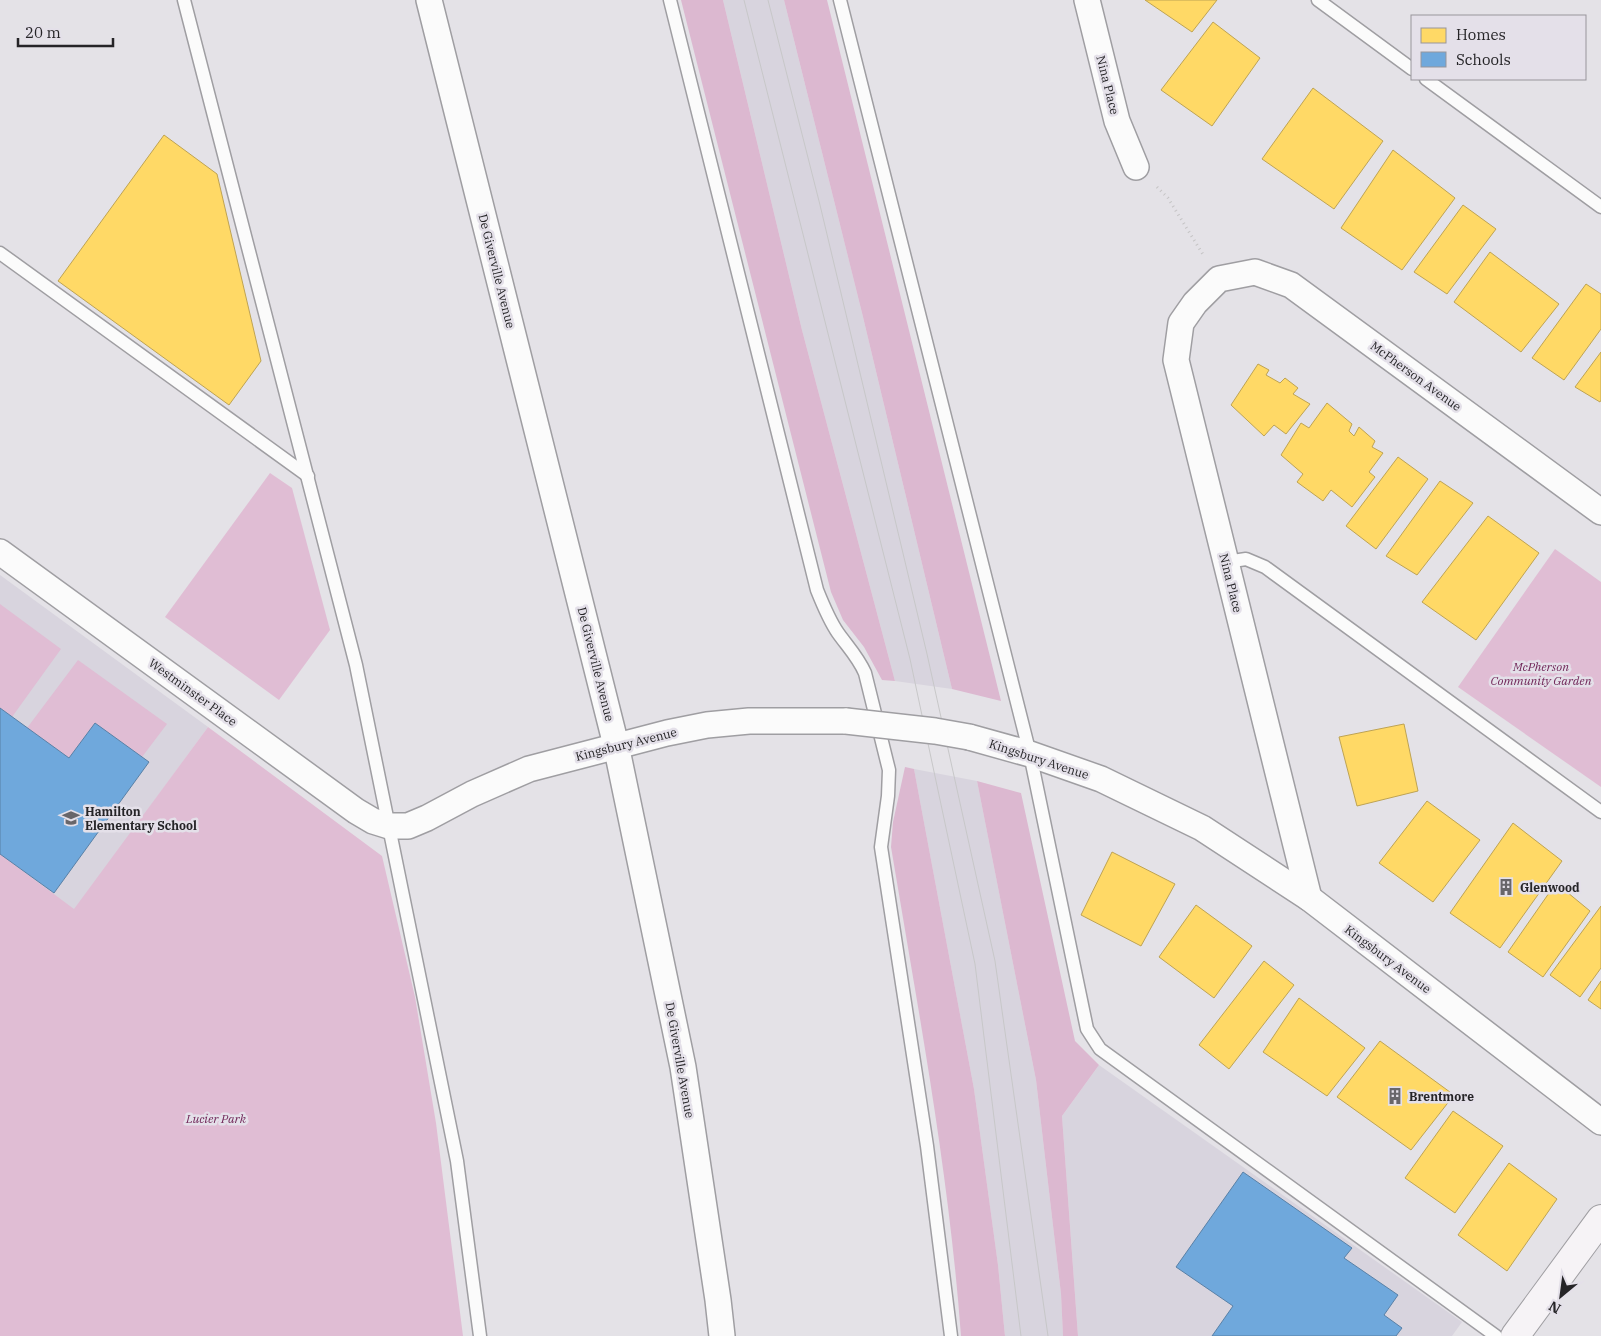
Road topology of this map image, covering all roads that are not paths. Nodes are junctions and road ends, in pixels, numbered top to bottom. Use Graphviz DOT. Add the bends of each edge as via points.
graph roads {
  1 [pos="184,0"];
  2 [pos="429,0"];
  3 [pos="670,0"];
  4 [pos="840,0"];
  5 [pos="1087,0"];
  6 [pos="1318,0"];
  7 [pos="1411,68"];
  8 [pos="1427,80"];
  9 [pos="1136,167"];
  10 [pos="1601,207"];
  11 [pos="0,253"];
  12 [pos="1219,280"];
  13 [pos="308,476"];
  14 [pos="1601,512"];
  15 [pos="0,552"];
  16 [pos="1226,562"];
  17 [pos="616,745"];
  18 [pos="1030,754"];
  19 [pos="1601,812"];
  20 [pos="389,826"];
  21 [pos="1309,898"];
  22 [pos="1601,1122"];
  23 [pos="1601,1219"];
  24 [pos="480,1336"];
  25 [pos="722,1336"];
  26 [pos="951,1336"];
  27 [pos="1496,1336"];
  28 [pos="1515,1336"];
  1 -- 13 [label="lane"];
  2 -- 17 [label="street, De Giverville Avenue"];
  3 -- 26 [label="lane" via="817,590 827,615 865,673 889,770 881,847 927,1146"];
  4 -- 18 [label="lane"];
  5 -- 9 [label="street, Nina Place" via="1117,121"];
  6 -- 7 [label="lane"];
  8 -- 10 [label="lane"];
  11 -- 13 [label="lane"];
  12 -- 14 [label="street, McPherson Avenue" via="1255,272 1292,285"];
  12 -- 16 [label="street, Nina Place" via="1195,303 1181,323 1176,360"];
  13 -- 20 [label="lane" via="356,665"];
  15 -- 20 [label="street, Westminster Place" via="356,811 373,822"];
  16 -- 19 [label="lane" via="1246,559 1265,567"];
  16 -- 21 [label="street, Nina Place"];
  17 -- 18 [label="street, Kingsbury Avenue, bridge" via="716,724 846,721 969,737"];
  17 -- 20 [label="street, Kingsbury Avenue" via="529,769 408,826"];
  17 -- 25 [label="street, De Giverville Avenue" via="683,1067"];
  18 -- 21 [label="street, Kingsbury Avenue" via="1101,779 1202,828"];
  18 -- 27 [label="lane" via="1087,1029 1100,1049"];
  20 -- 24 [label="lane" via="457,1161"];
  21 -- 22 [label="street, Kingsbury Avenue"];
  23 -- 28 [label="street"];
}
